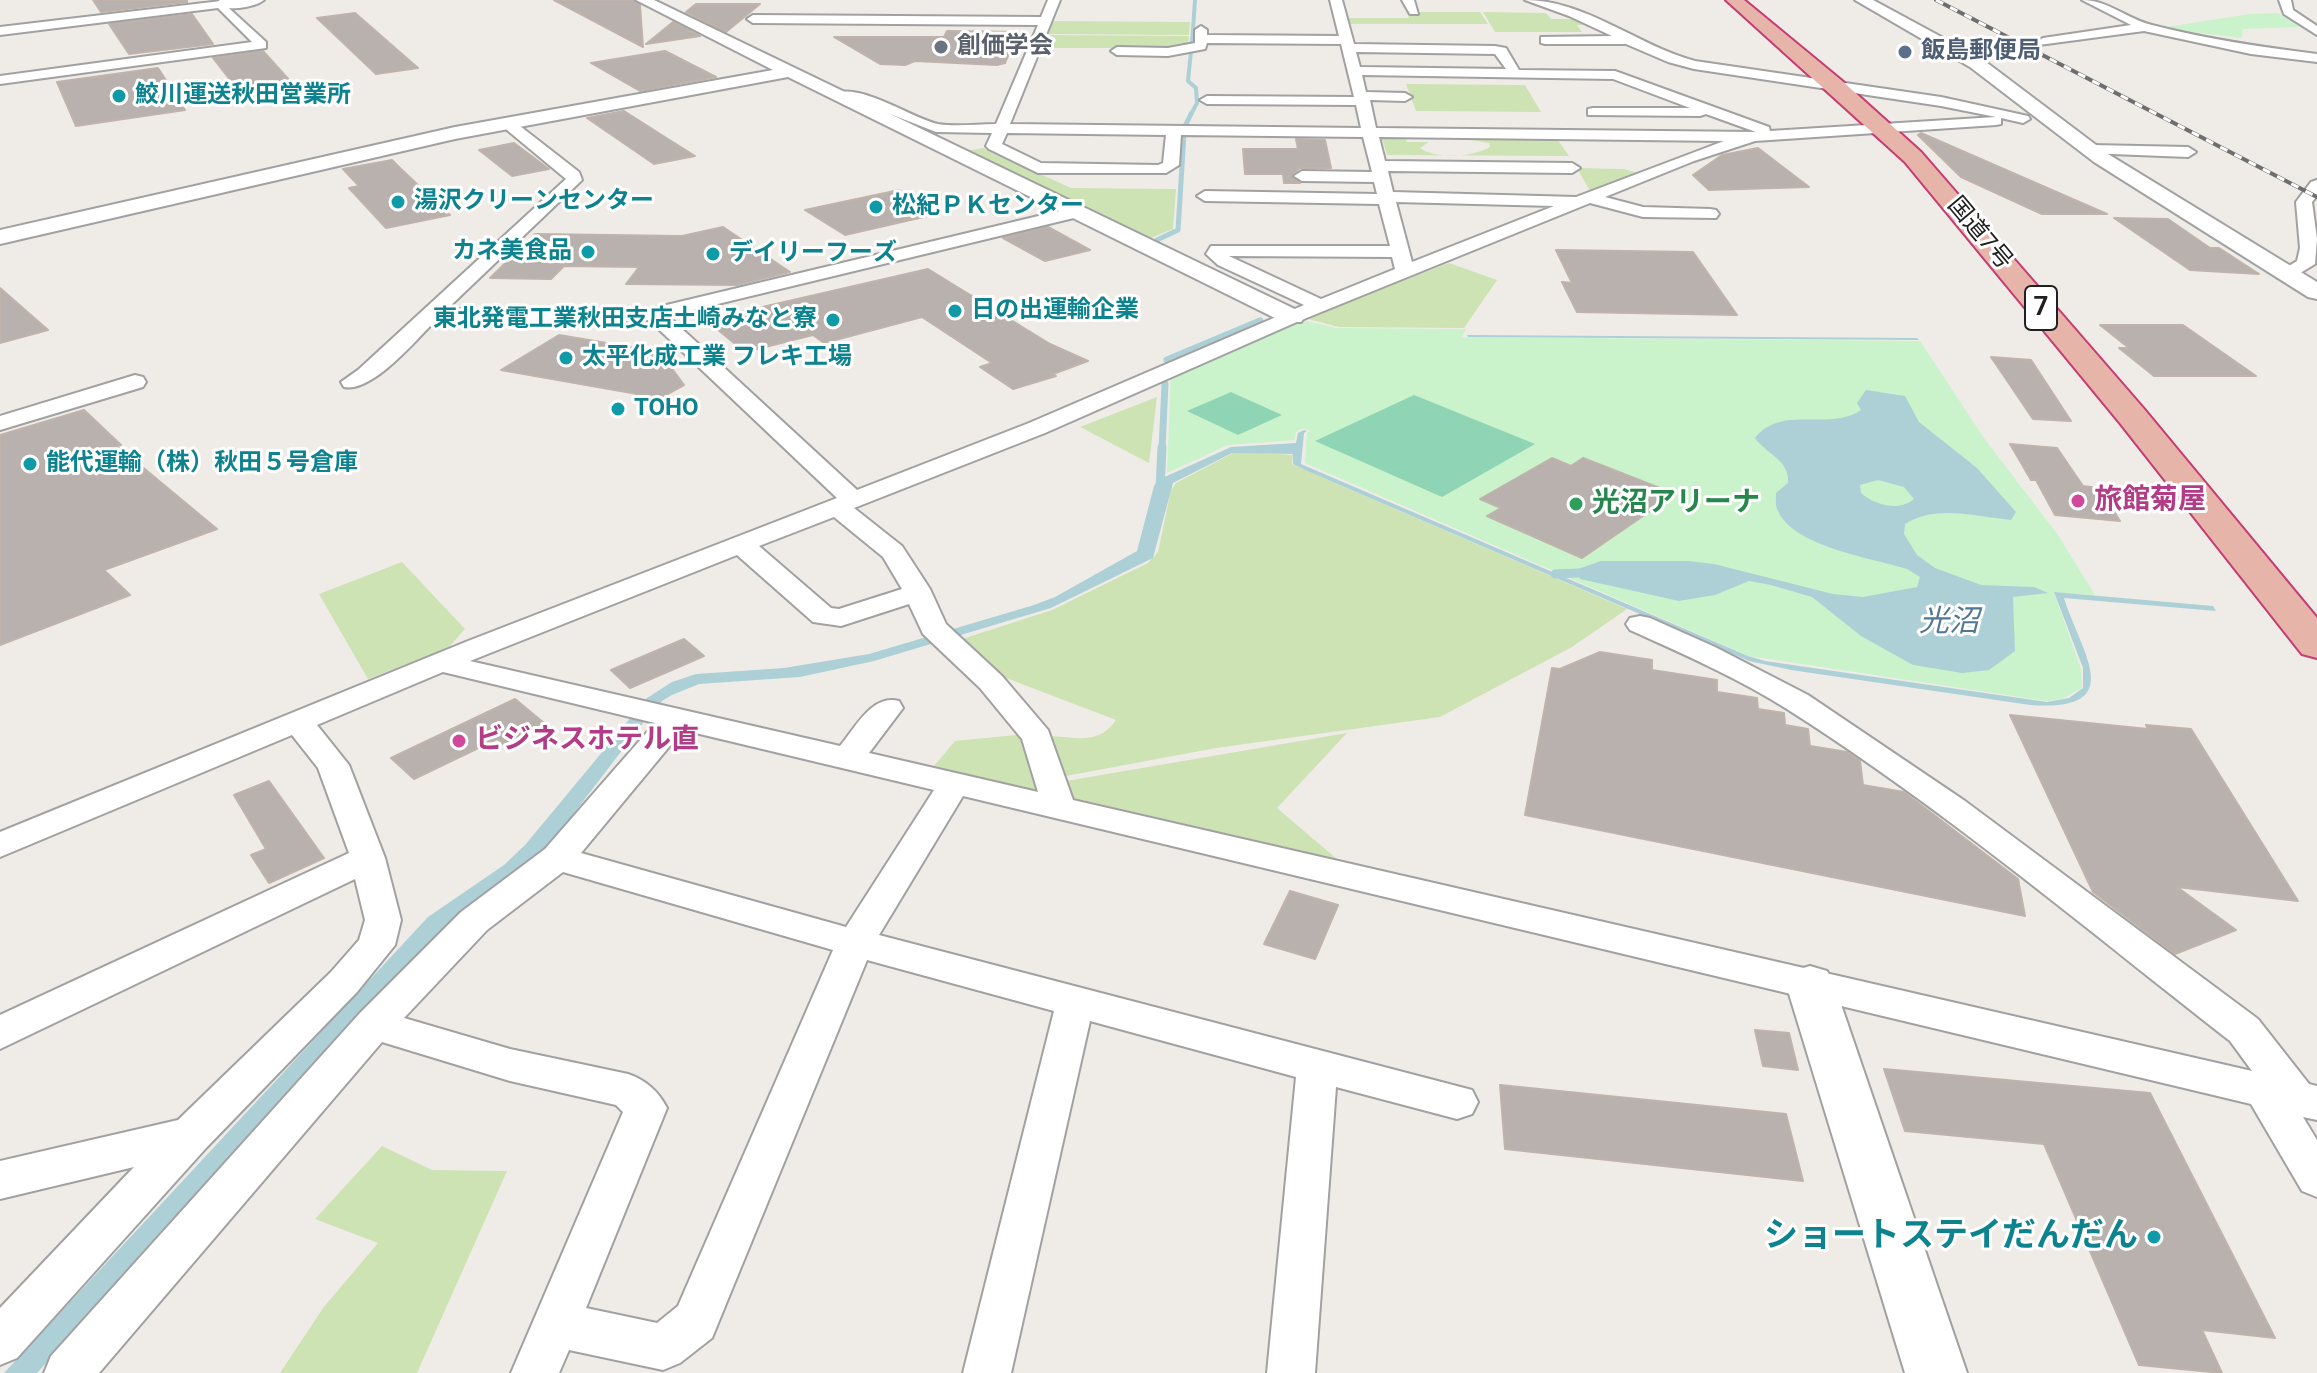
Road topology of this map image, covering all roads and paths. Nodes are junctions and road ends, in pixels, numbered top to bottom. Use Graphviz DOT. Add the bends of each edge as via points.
graph roads {
  1 [pos="257,0"];
  2 [pos="643,0"];
  3 [pos="1336,0"];
  4 [pos="1531,0"];
  5 [pos="1734,0"];
  6 [pos="1862,0"];
  7 [pos="2088,0"];
  8 [pos="2285,0"];
  9 [pos="1053,2"];
  10 [pos="910,3"];
  11 [pos="1561,3"];
  12 [pos="221,4"];
  13 [pos="1036,4"];
  14 [pos="763,10"];
  15 [pos="1045,21"];
  16 [pos="894,23"];
  17 [pos="2144,27"];
  18 [pos="2316,29"];
  19 [pos="740,30"];
  20 [pos="1358,30"];
  21 [pos="0,31"];
  22 [pos="1346,40"];
  23 [pos="1545,40"];
  24 [pos="1633,41"];
  25 [pos="2043,42"];
  26 [pos="1117,51"];
  27 [pos="1665,58"];
  28 [pos="2317,58"];
  29 [pos="1550,60"];
  30 [pos="1613,61"];
  31 [pos="1356,71"];
  32 [pos="790,72"];
  33 [pos="1515,73"];
  34 [pos="1598,73"];
  35 [pos="0,80"];
  36 [pos="1834,84"];
  37 [pos="837,96"];
  38 [pos="1405,97"];
  39 [pos="1362,99"];
  40 [pos="1207,100"];
  41 [pos="1593,112"];
  42 [pos="1718,112"];
  43 [pos="1509,119"];
  44 [pos="2023,119"];
  45 [pos="2050,119"];
  46 [pos="506,122"];
  47 [pos="1883,128"];
  48 [pos="1371,133"];
  49 [pos="1519,134"];
  50 [pos="998,135"];
  51 [pos="1776,135"];
  52 [pos="1173,137"];
  53 [pos="1753,137"];
  54 [pos="2091,150"];
  55 [pos="2188,152"];
  56 [pos="1572,168"];
  57 [pos="1381,171"];
  58 [pos="1302,176"];
  59 [pos="2317,185"];
  60 [pos="1205,196"];
  61 [pos="1387,198"];
  62 [pos="1583,200"];
  63 [pos="1076,212"];
  64 [pos="1215,214"];
  65 [pos="1710,214"];
  66 [pos="1391,217"];
  67 [pos="0,237"];
  68 [pos="1401,252"];
  69 [pos="1406,273"];
  70 [pos="2285,274"];
  71 [pos="2317,292"];
  72 [pos="1321,306"];
  73 [pos="654,314"];
  74 [pos="430,315"];
  75 [pos="1292,317"];
  76 [pos="135,382"];
  77 [pos="352,382"];
  78 [pos="0,423"];
  79 [pos="845,502"];
  80 [pos="741,544"];
  81 [pos="903,597"];
  82 [pos="1640,624"];
  83 [pos="2317,645"];
  84 [pos="441,663"];
  85 [pos="888,708"];
  86 [pos="659,712"];
  87 [pos="298,722"];
  88 [pos="847,759"];
  89 [pos="954,784"];
  90 [pos="1059,807"];
  91 [pos="0,845"];
  92 [pos="368,858"];
  93 [pos="557,858"];
  94 [pos="855,943"];
  95 [pos="1810,984"];
  96 [pos="1075,1002"];
  97 [pos="374,1024"];
  98 [pos="0,1033"];
  99 [pos="1317,1066"];
  100 [pos="2293,1097"];
  101 [pos="1457,1102"];
  102 [pos="191,1135"];
  103 [pos="2317,1178"];
  104 [pos="0,1180"];
  105 [pos="554,1324"];
  106 [pos="0,1342"];
  107 [pos="68,1373"];
  108 [pos="535,1373"];
  109 [pos="987,1373"];
  110 [pos="1291,1373"];
  111 [pos="1936,1373"];
  1 -- 12 [label="street"];
  2 -- 19 [label="street"];
  3 -- 22 [label="street"];
  4 -- 11 [label="street"];
  5 -- 36 [label="highway, 国道7号 / 7"];
  6 -- 45 [label="street" via="1976,63"];
  7 -- 17 [label="street"];
  8 -- 18 [label="street" via="2288,12"];
  9 -- 13 [label="street"];
  9 -- 15 [label="street"];
  10 -- 16 [label="street"];
  11 -- 24 [label="street"];
  12 -- 21 [label="street"];
  12 -- 35 [label="street" via="262,45"];
  14 -- 19 [label="street"];
  15 -- 16 [label="street"];
  15 -- 50 [label="street"];
  16 -- 19 [label="street"];
  17 -- 25 [label="street"];
  17 -- 28 [label="street"];
  19 -- 32 [label="street"];
  20 -- 22 [label="street"];
  22 -- 26 [label="street" via="1201,41 1168,52"];
  22 -- 31 [label="street"];
  22 -- 33 [label="street" via="1501,51"];
  23 -- 24 [label="street"];
  24 -- 27 [label="street"];
  27 -- 34 [label="street"];
  27 -- 36 [label="street" via="1759,77"];
  29 -- 30 [label="street"];
  31 -- 33 [label="street"];
  31 -- 39 [label="street"];
  32 -- 37 [label="street"];
  32 -- 46 [label="street"];
  33 -- 34 [label="street"];
  34 -- 42 [label="street"];
  36 -- 44 [label="street" via="1971,104"];
  36 -- 47 [label="highway, 国道7号 / 7"];
  37 -- 50 [label="street" via="859,97 936,128"];
  37 -- 63 [label="street"];
  38 -- 39 [label="street"];
  39 -- 40 [label="street"];
  39 -- 48 [label="street"];
  41 -- 42 [label="street"];
  42 -- 51 [label="street"];
  43 -- 49 [label="street"];
  44 -- 45 [label="street"];
  44 -- 47 [label="street"];
  45 -- 54 [label="street"];
  46 -- 67 [label="street"];
  46 -- 74 [label="street" via="574,180"];
  47 -- 51 [label="street"];
  47 -- 83 [label="highway, 国道7号 / 7" via="1958,208"];
  48 -- 49 [label="street" via="1445,127"];
  48 -- 52 [label="street"];
  48 -- 57 [label="street"];
  49 -- 53 [label="street"];
  50 -- 52 [label="street"];
  50 -- 52 [label="street" via="994,146 1038,168 1096,170 1169,168"];
  51 -- 53 [label="street"];
  53 -- 62 [label="street"];
  54 -- 55 [label="street"];
  54 -- 70 [label="street"];
  56 -- 57 [label="street"];
  57 -- 58 [label="street"];
  57 -- 61 [label="street"];
  59 -- 70 [label="street" via="2304,202 2306,264"];
  60 -- 61 [label="street"];
  61 -- 62 [label="street"];
  61 -- 66 [label="street"];
  62 -- 65 [label="street" via="1643,212"];
  62 -- 69 [label="street"];
  63 -- 73 [label="street"];
  63 -- 75 [label="street"];
  64 -- 66 [label="street"];
  66 -- 68 [label="street"];
  68 -- 69 [label="street"];
  68 -- 72 [label="street" via="1217,250 1225,261"];
  69 -- 72 [label="street"];
  70 -- 71 [label="street"];
  72 -- 75 [label="street"];
  73 -- 74 [label="street"];
  73 -- 79 [label="street"];
  74 -- 77 [label="street"];
  75 -- 79 [label="street" via="1037,428"];
  76 -- 78 [label="street"];
  79 -- 80 [label="street"];
  79 -- 90 [label="street" via="893,552 942,637 991,682 1037,737"];
  80 -- 81 [label="street" via="823,616 841,618"];
  80 -- 84 [label="street"];
  82 -- 100 [label="street" via="1797,702 1953,809 2244,1030"];
  84 -- 86 [label="street"];
  84 -- 87 [label="street"];
  85 -- 88 [label="street"];
  86 -- 88 [label="street"];
  86 -- 93 [label="street"];
  87 -- 91 [label="street"];
  87 -- 92 [label="street" via="333,765"];
  88 -- 89 [label="street"];
  89 -- 90 [label="street"];
  89 -- 94 [label="street"];
  90 -- 95 [label="street"];
  92 -- 98 [label="street"];
  92 -- 102 [label="street" via="383,920 376,945"];
  93 -- 94 [label="street"];
  93 -- 97 [label="street" via="474,921"];
  94 -- 96 [label="street"];
  94 -- 105 [label="street" via="695,1322 663,1347"];
  95 -- 100 [label="street"];
  95 -- 111 [label="street"];
  96 -- 99 [label="street"];
  96 -- 109 [label="street"];
  97 -- 105 [label="street" via="510,1065 628,1091 646,1108"];
  97 -- 107 [label="street"];
  99 -- 101 [label="street"];
  99 -- 110 [label="street"];
  100 -- 103 [label="street"];
  102 -- 104 [label="street"];
  102 -- 106 [label="street"];
  105 -- 108 [label="street"];
}
